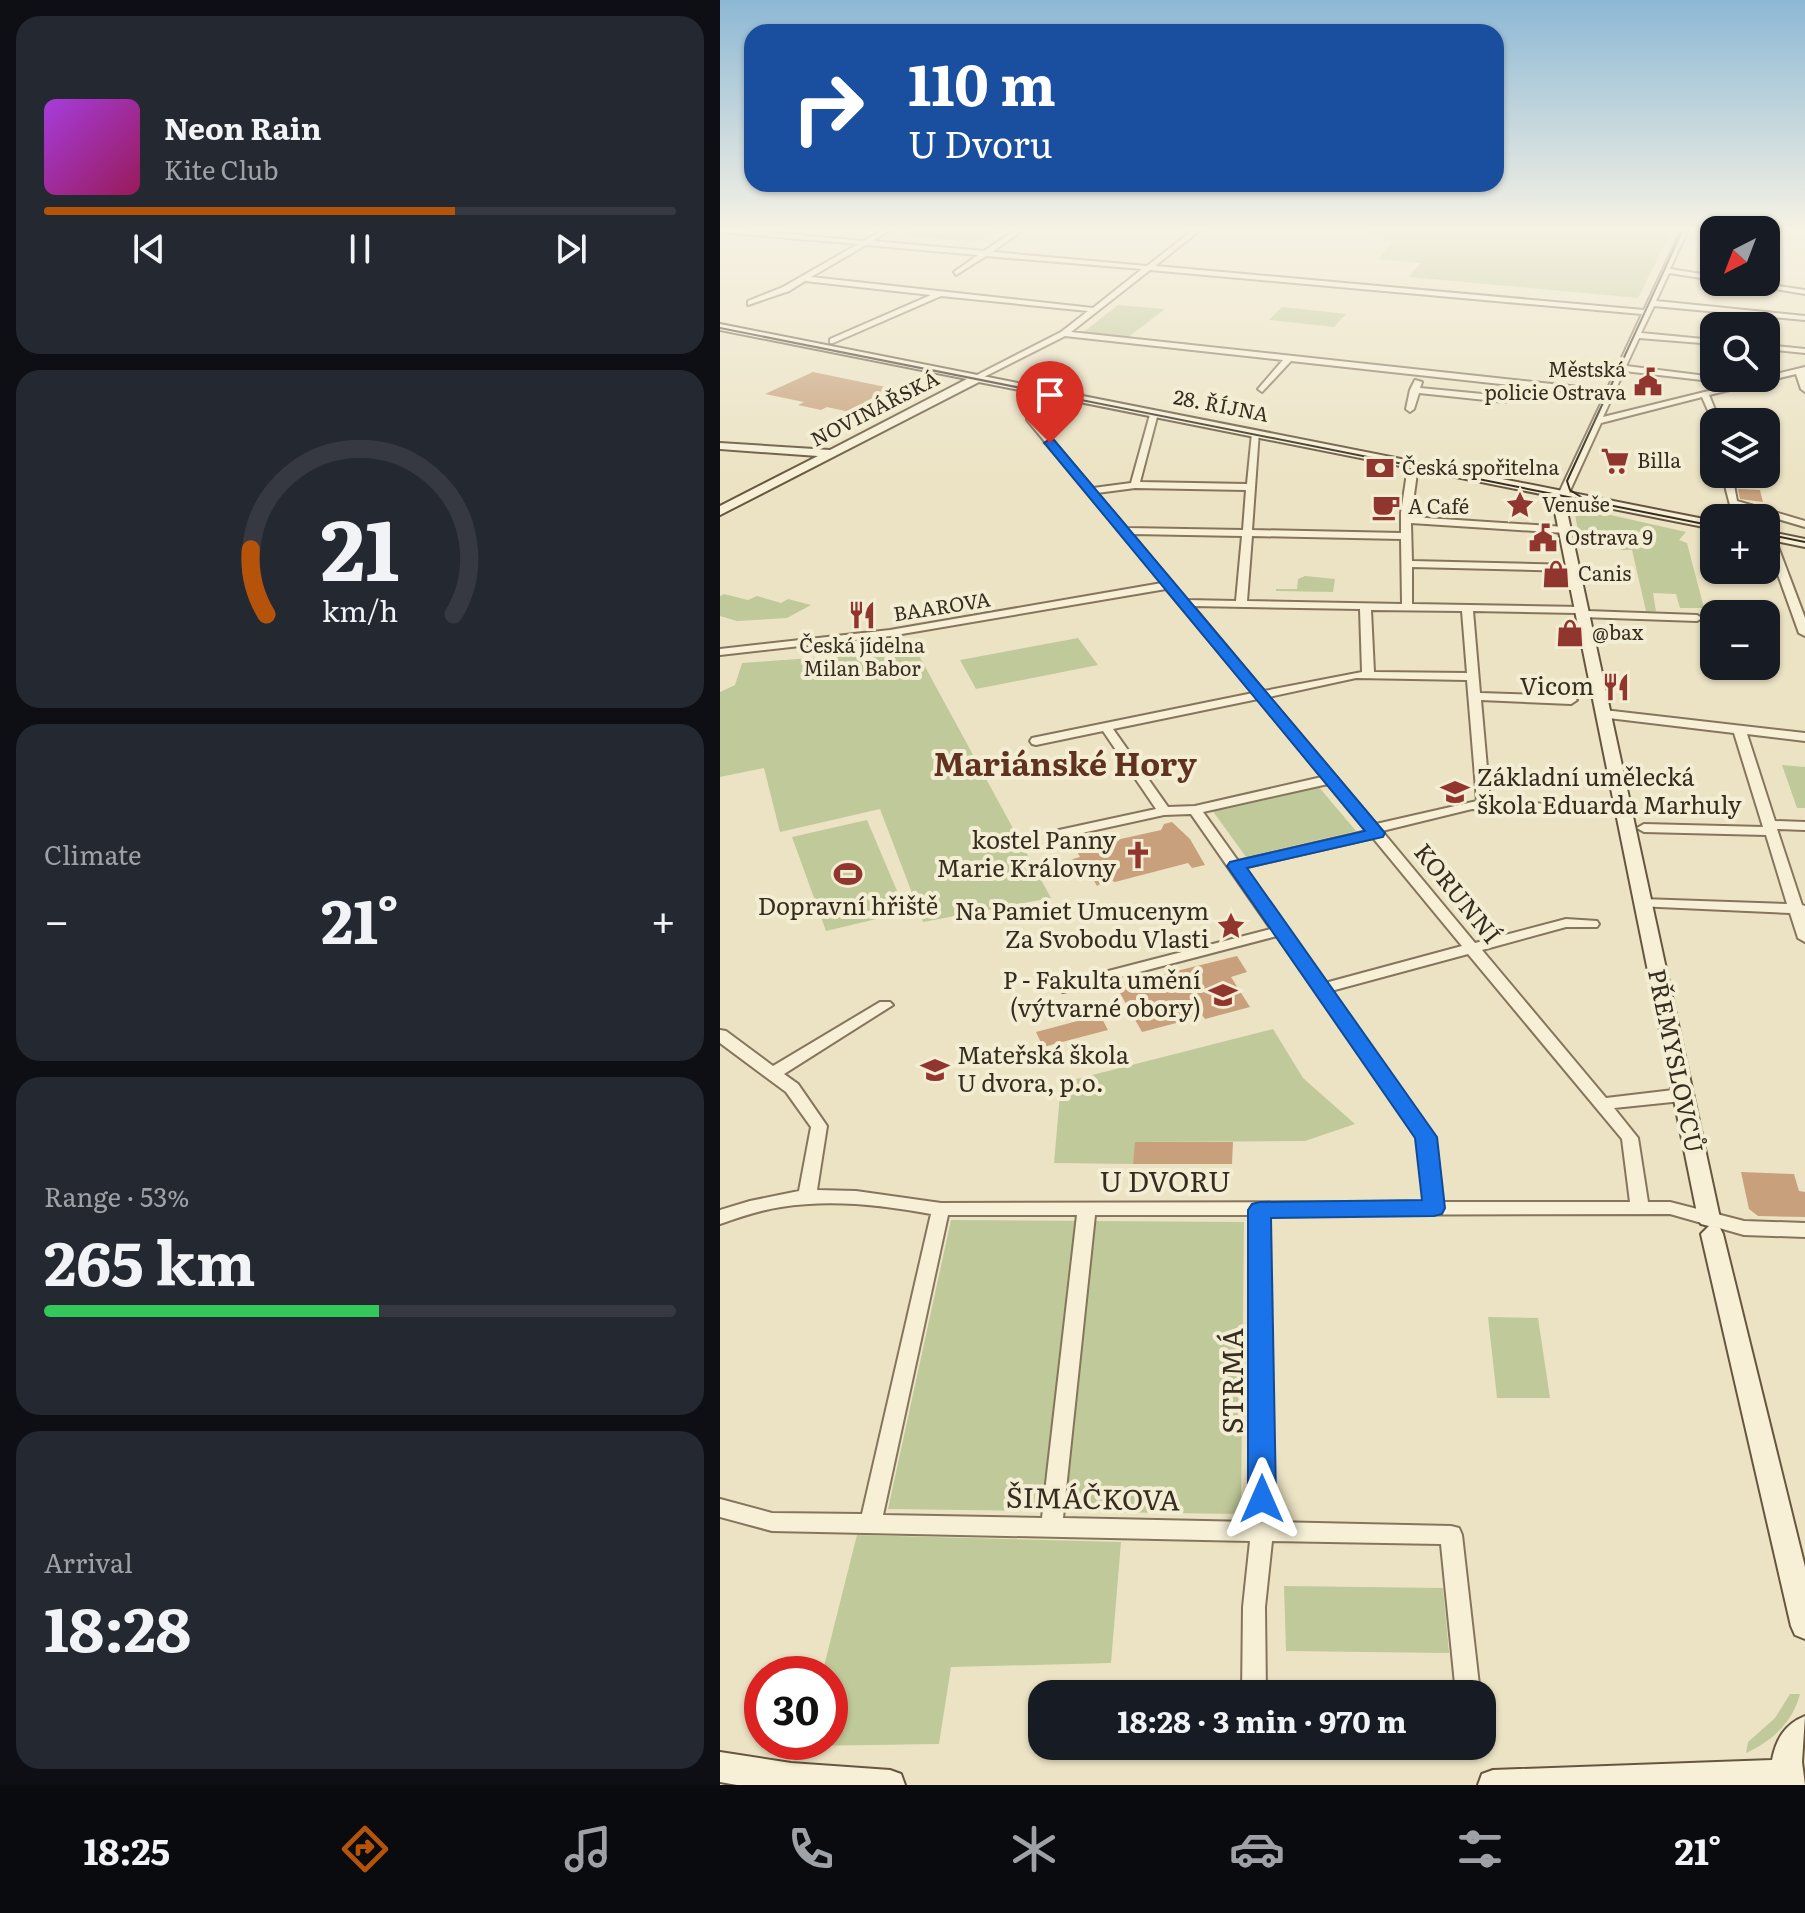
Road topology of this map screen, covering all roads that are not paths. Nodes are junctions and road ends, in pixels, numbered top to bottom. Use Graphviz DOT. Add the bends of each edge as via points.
graph roads {
  1 [pos="902,310"];
  2 [pos="1095,310"];
  3 [pos="1647,310"];
  4 [pos="1684,310"];
  5 [pos="1805,318"];
  6 [pos="720,327"];
  7 [pos="1064,334"];
  8 [pos="1636,335"];
  9 [pos="833,341"];
  10 [pos="1700,341"];
  11 [pos="1780,348"];
  12 [pos="1805,351"];
  13 [pos="1288,359"];
  14 [pos="1621,368"];
  15 [pos="1802,370"];
  16 [pos="1423,374"];
  17 [pos="1780,376"];
  18 [pos="1700,377"];
  19 [pos="978,378"];
  20 [pos="1515,383"];
  21 [pos="1262,389"];
  22 [pos="1805,389"];
  23 [pos="1414,390"];
  24 [pos="1717,392"];
  25 [pos="1609,393"];
  26 [pos="1705,395"];
  27 [pos="1029,400"];
  28 [pos="1710,408"];
  29 [pos="1410,409"];
  30 [pos="1154,413"];
  31 [pos="1597,421"];
  32 [pos="1256,433"];
  33 [pos="720,446"];
  34 [pos="832,453"];
  35 [pos="1412,473"];
  36 [pos="790,475"];
  37 [pos="1135,485"];
  38 [pos="1251,487"];
  39 [pos="1730,488"];
  40 [pos="1090,491"];
  41 [pos="1563,495"];
  42 [pos="720,511"];
  43 [pos="1406,520"];
  44 [pos="1700,522"];
  45 [pos="1805,524"];
  46 [pos="1565,530"];
  47 [pos="1123,531"];
  48 [pos="1247,534"];
  49 [pos="1407,536"];
  50 [pos="1780,538"];
  51 [pos="1805,543"];
  52 [pos="1407,564"];
  53 [pos="1780,567"];
  54 [pos="1573,568"];
  55 [pos="1169,585"];
  56 [pos="1184,603"];
  57 [pos="1241,604"];
  58 [pos="1365,606"];
  59 [pos="1407,606"];
  60 [pos="1467,608"];
  61 [pos="1582,612"];
  62 [pos="1697,618"];
  63 [pos="1805,633"];
  64 [pos="720,652"];
  65 [pos="1368,674"];
  66 [pos="1473,677"];
  67 [pos="1261,694"];
  68 [pos="1474,696"];
  69 [pos="1571,700"];
  70 [pos="1604,714"];
  71 [pos="1106,727"];
  72 [pos="1739,729"];
  73 [pos="1805,737"];
  74 [pos="1036,741"];
  75 [pos="1332,779"];
  76 [pos="1484,806"];
  77 [pos="1195,810"];
  78 [pos="1624,810"];
  79 [pos="1164,811"];
  80 [pos="1805,826"];
  81 [pos="1644,828"];
  82 [pos="1769,828"];
  83 [pos="1375,831"];
  84 [pos="1059,834"];
  85 [pos="1236,866"];
  86 [pos="1642,903"];
  87 [pos="1800,908"];
  88 [pos="1592,924"];
  89 [pos="1279,931"];
  90 [pos="1805,938"];
  91 [pos="1470,948"];
  92 [pos="1063,987"];
  93 [pos="1323,988"];
  94 [pos="885,1005"];
  95 [pos="720,1035"];
  96 [pos="774,1073"];
  97 [pos="1682,1095"];
  98 [pos="1603,1104"];
  99 [pos="807,1197"];
  100 [pos="1434,1208"];
  101 [pos="1640,1208"];
  102 [pos="941,1209"];
  103 [pos="1087,1209"];
  104 [pos="1260,1210"];
  105 [pos="720,1217"];
  106 [pos="1711,1226"];
  107 [pos="1805,1230"];
  108 [pos="720,1508"];
  109 [pos="871,1523"];
  110 [pos="1051,1527"];
  111 [pos="1262,1530"];
  112 [pos="1805,1626"];
  113 [pos="1254,1680"];
  114 [pos="1467,1680"];
  115 [pos="1805,1731"];
  116 [pos="720,1767"];
  117 [pos="1789,1780"];
  118 [pos="790,1781"];
  119 [pos="890,1785"];
  120 [pos="1493,1785"];
  1 -- 9 [label="street"];
  2 -- 7 [label="street"];
  3 -- 8 [label="street"];
  4 -- 5 [label="street"];
  6 -- 19 [label="street, 28. ŘÍJNA"];
  7 -- 13 [label="street"];
  7 -- 19 [label="street"];
  8 -- 10 [label="street"];
  8 -- 14 [label="street"];
  11 -- 12 [label="street"];
  13 -- 16 [label="street"];
  13 -- 21 [label="street"];
  14 -- 18 [label="street"];
  14 -- 25 [label="street"];
  15 -- 17 [label="street"];
  15 -- 22 [label="street"];
  16 -- 20 [label="street"];
  16 -- 23 [label="street"];
  19 -- 30 [label="street, 28. ŘÍJNA"];
  19 -- 34 [label="street, NOVINÁŘSKÁ"];
  20 -- 23 [label="street" via="1505,399"];
  20 -- 25 [label="street"];
  23 -- 29 [label="street"];
  24 -- 26 [label="street"];
  25 -- 31 [label="street"];
  26 -- 28 [label="street"];
  26 -- 31 [label="street"];
  27 -- 40 [label="street, KORUNNÍ" via="1030,418"];
  30 -- 32 [label="street, 28. ŘÍJNA"];
  30 -- 37 [label="street"];
  31 -- 41 [label="street"];
  32 -- 38 [label="street"];
  32 -- 41 [label="street, 28. ŘÍJNA"];
  33 -- 34 [label="street"];
  33 -- 36 [label="street, NOVINÁŘSKÁ" via="775,454 784,458"];
  34 -- 36 [label="street, NOVINÁŘSKÁ"];
  35 -- 43 [label="street"];
  36 -- 42 [label="street, NOVINÁŘSKÁ"];
  37 -- 38 [label="street"];
  37 -- 40 [label="street"];
  38 -- 48 [label="street"];
  39 -- 45 [label="street" via="1733,503"];
  40 -- 47 [label="street, KORUNNÍ"];
  41 -- 44 [label="street, 28. ŘÍJNA"];
  41 -- 46 [label="street, PŘEMYSLOVCŮ"];
  43 -- 46 [label="street"];
  43 -- 49 [label="street"];
  46 -- 54 [label="street, PŘEMYSLOVCŮ"];
  47 -- 48 [label="street"];
  47 -- 55 [label="street, KORUNNÍ"];
  48 -- 49 [label="street"];
  48 -- 57 [label="street"];
  49 -- 52 [label="street"];
  50 -- 51 [label="street"];
  52 -- 54 [label="street"];
  52 -- 59 [label="street"];
  53 -- 63 [label="street"];
  54 -- 61 [label="street, PŘEMYSLOVCŮ"];
  55 -- 56 [label="street, KORUNNÍ"];
  55 -- 64 [label="street, BAAROVA" via="936,628"];
  56 -- 57 [label="street"];
  56 -- 67 [label="street, KORUNNÍ"];
  57 -- 58 [label="street"];
  58 -- 59 [label="street"];
  58 -- 65 [label="street"];
  59 -- 60 [label="street"];
  60 -- 61 [label="street"];
  60 -- 66 [label="street"];
  61 -- 62 [label="street"];
  61 -- 70 [label="street, PŘEMYSLOVCŮ"];
  65 -- 66 [label="street"];
  65 -- 67 [label="street"];
  66 -- 68 [label="street"];
  67 -- 71 [label="street"];
  67 -- 75 [label="street, KORUNNÍ"];
  68 -- 69 [label="street"];
  68 -- 76 [label="street"];
  70 -- 72 [label="street"];
  70 -- 78 [label="street, PŘEMYSLOVCŮ"];
  71 -- 74 [label="street"];
  71 -- 79 [label="street"];
  72 -- 73 [label="street"];
  72 -- 82 [label="street"];
  75 -- 77 [label="street"];
  75 -- 83 [label="street, KORUNNÍ"];
  76 -- 78 [label="street"];
  76 -- 83 [label="street"];
  77 -- 79 [label="street"];
  77 -- 85 [label="street"];
  78 -- 86 [label="street, PŘEMYSLOVCŮ"];
  79 -- 84 [label="street"];
  80 -- 82 [label="street"];
  81 -- 82 [label="street"];
  82 -- 87 [label="street"];
  83 -- 85 [label="street"];
  83 -- 91 [label="street, KORUNNÍ"];
  85 -- 89 [label="street"];
  86 -- 87 [label="street"];
  86 -- 97 [label="street, PŘEMYSLOVCŮ"];
  87 -- 90 [label="street"];
  88 -- 91 [label="street" via="1566,923"];
  89 -- 92 [label="street"];
  89 -- 93 [label="street"];
  91 -- 93 [label="street"];
  91 -- 98 [label="street, KORUNNÍ"];
  93 -- 100 [label="street" via="1426,1137"];
  94 -- 96 [label="street"];
  95 -- 96 [label="street"];
  96 -- 99 [label="street" via="792,1088 819,1126"];
  97 -- 98 [label="street"];
  97 -- 106 [label="street, PŘEMYSLOVCŮ"];
  98 -- 101 [label="street, KORUNNÍ" via="1630,1138"];
  99 -- 102 [label="street, U DVORU" via="858,1195"];
  99 -- 105 [label="street, U DVORU" via="756,1203"];
  100 -- 101 [label="street, U DVORU"];
  100 -- 104 [label="street, U DVORU"];
  101 -- 106 [label="street, U DVORU" via="1670,1208"];
  102 -- 103 [label="street, U DVORU"];
  102 -- 109 [label="street"];
  103 -- 104 [label="street, U DVORU"];
  103 -- 110 [label="street"];
  104 -- 111 [label="street, STRMÁ"];
  106 -- 107 [label="street, U DVORU"];
  106 -- 112 [label="street, PŘEMYSLOVCŮ"];
  108 -- 109 [label="street, ŠIMÁČKOVA" via="772,1522"];
  109 -- 110 [label="street, ŠIMÁČKOVA"];
  110 -- 111 [label="street, ŠIMÁČKOVA"];
  111 -- 113 [label="street, STRMÁ"];
  111 -- 114 [label="street, ŠIMÁČKOVA" via="1451,1535"];
  115 -- 117 [label="street" via="1790,1747"];
  116 -- 118 [label="street"];
  117 -- 120 [label="street"];
  118 -- 119 [label="street"];
}
